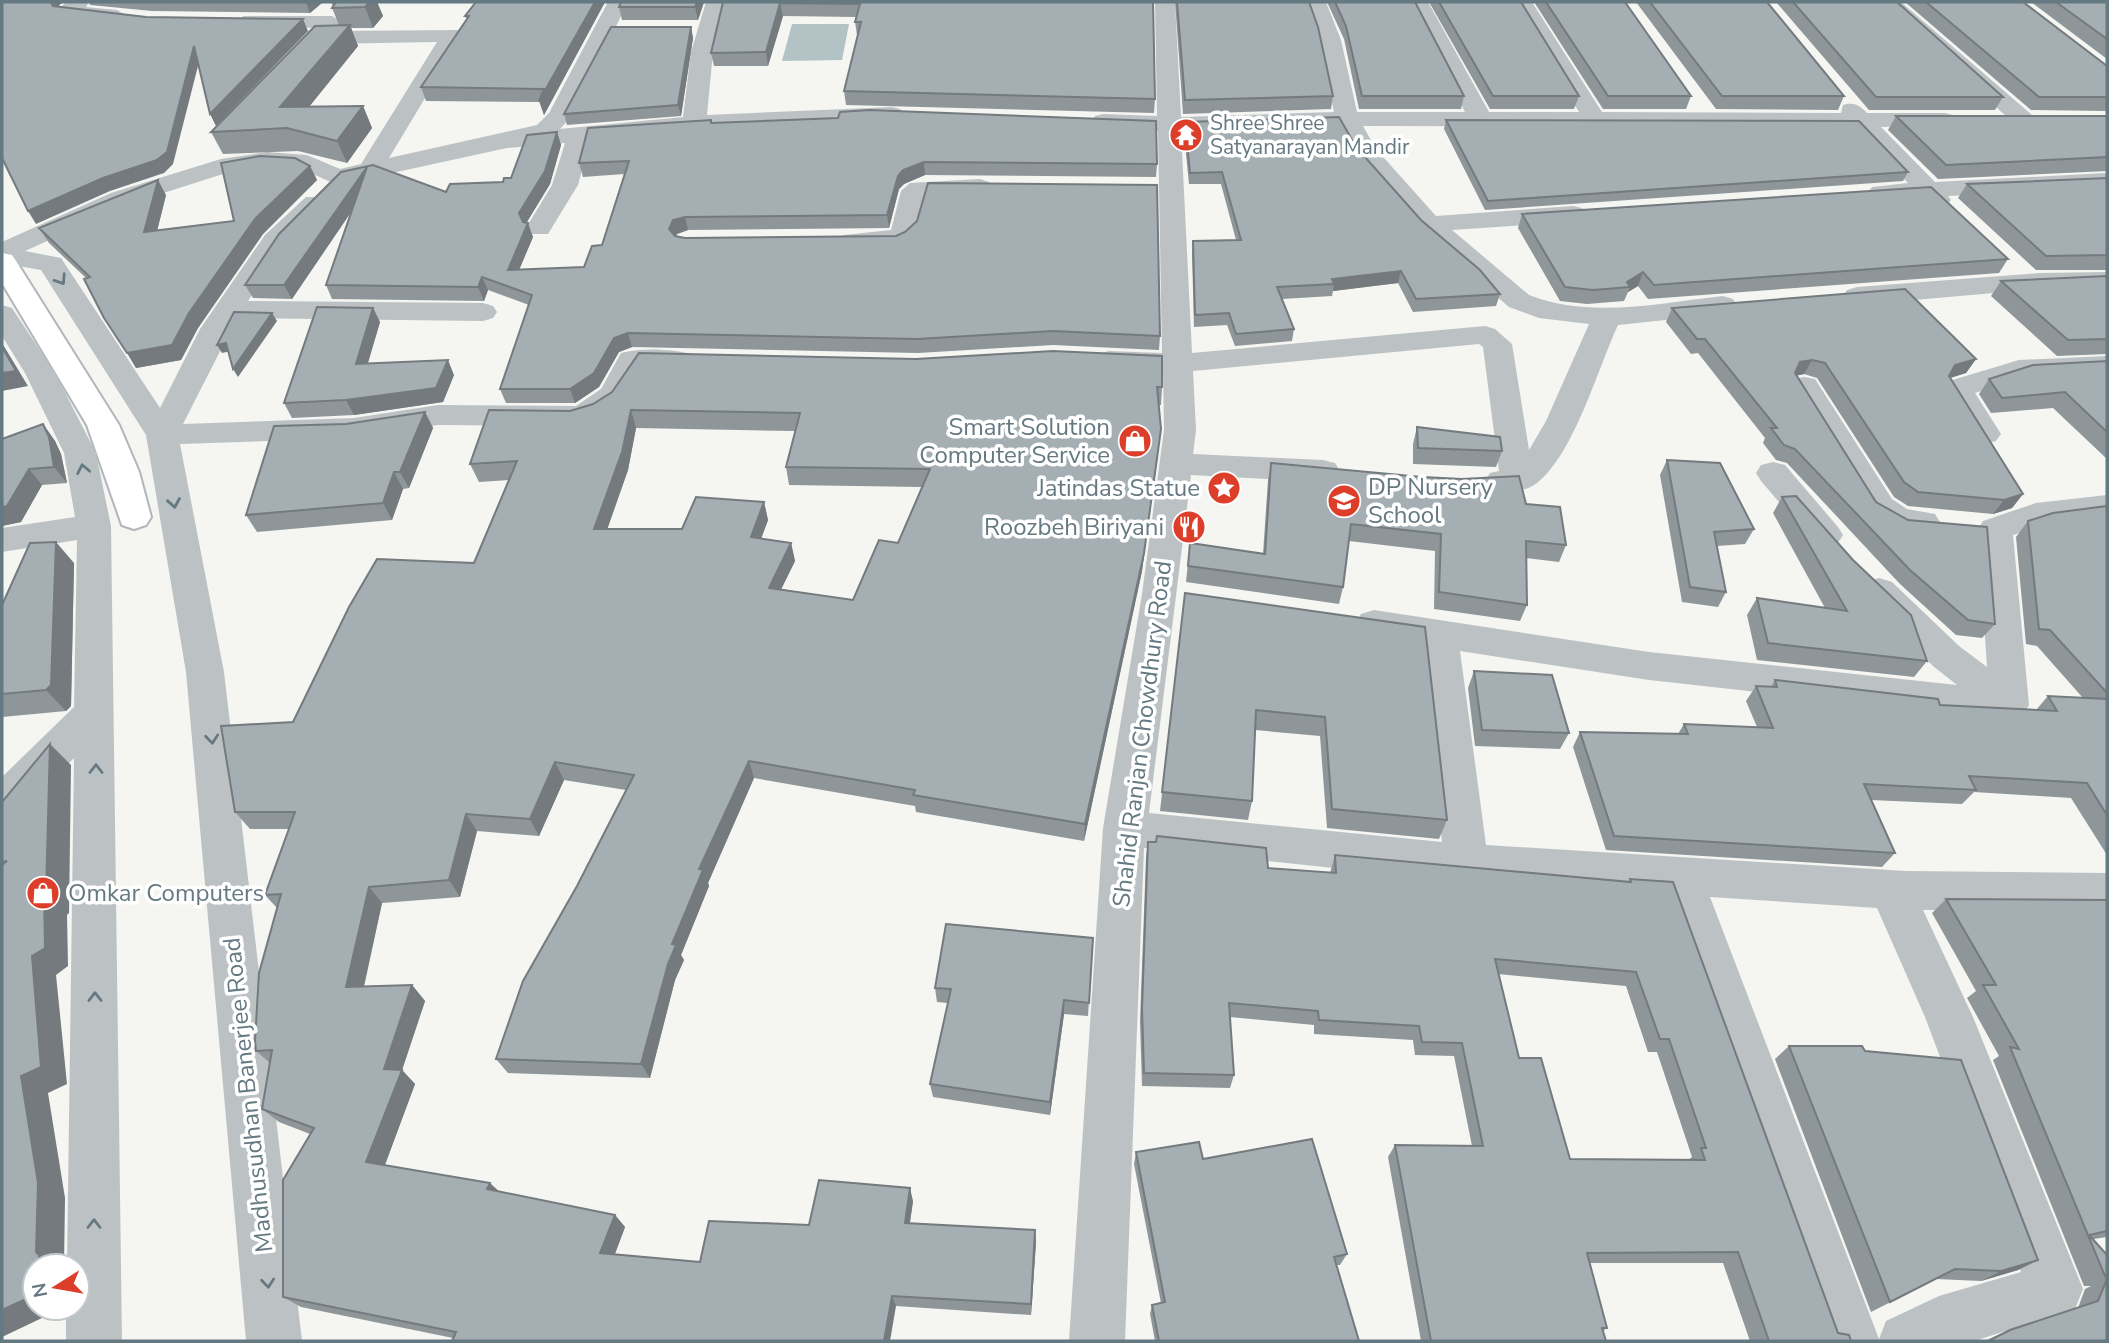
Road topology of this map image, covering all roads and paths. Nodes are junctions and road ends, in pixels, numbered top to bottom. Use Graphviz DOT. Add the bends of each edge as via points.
graph roads {
  1 [pos="79,2"];
  2 [pos="348,2"];
  3 [pos="618,2"];
  4 [pos="716,2"];
  5 [pos="1165,2"];
  6 [pos="1316,2"];
  7 [pos="1418,2"];
  8 [pos="1522,2"];
  9 [pos="1889,2"];
  10 [pos="140,19"];
  11 [pos="231,20"];
  12 [pos="605,29"];
  13 [pos="630,29"];
  14 [pos="682,29"];
  15 [pos="707,29"];
  16 [pos="325,30"];
  17 [pos="280,77"];
  18 [pos="1836,91"];
  19 [pos="1692,98"];
  20 [pos="912,114"];
  21 [pos="1077,119"];
  22 [pos="1347,119"];
  23 [pos="1708,119"];
  24 [pos="1481,120"];
  25 [pos="2024,120"];
  26 [pos="2052,120"];
  27 [pos="1595,121"];
  28 [pos="1861,121"];
  29 [pos="694,123"];
  30 [pos="1171,124"];
  31 [pos="580,133"];
  32 [pos="507,141"];
  33 [pos="215,145"];
  34 [pos="370,170"];
  35 [pos="337,177"];
  36 [pos="2107,181"];
  37 [pos="165,183"];
  38 [pos="1008,187"];
  39 [pos="1926,189"];
  40 [pos="1852,194"];
  41 [pos="1594,212"];
  42 [pos="1957,217"];
  43 [pos="1429,224"];
  44 [pos="539,228"];
  45 [pos="827,241"];
  46 [pos="2,254"];
  47 [pos="1999,255"];
  48 [pos="2,261"];
  49 [pos="2107,280"];
  50 [pos="2030,283"];
  51 [pos="1830,298"];
  52 [pos="1746,304"];
  53 [pos="228,309"];
  54 [pos="484,312"];
  55 [pos="2,314"];
  56 [pos="1607,317"];
  57 [pos="1080,358"];
  58 [pos="716,362"];
  59 [pos="1177,363"];
  60 [pos="2107,365"];
  61 [pos="1804,386"];
  62 [pos="162,435"];
  63 [pos="2000,458"];
  64 [pos="1175,464"];
  65 [pos="1349,473"];
  66 [pos="1773,473"];
  67 [pos="1517,480"];
  68 [pos="1470,482"];
  69 [pos="2107,506"];
  70 [pos="134,517"];
  71 [pos="94,526"];
  72 [pos="1972,527"];
  73 [pos="2,540"];
  74 [pos="1336,618"];
  75 [pos="1439,634"];
  76 [pos="2009,705"];
  77 [pos="96,710"];
  78 [pos="2,804"];
  79 [pos="1125,828"];
  80 [pos="1466,863"];
  81 [pos="1680,876"];
  82 [pos="1891,889"];
  83 [pos="2107,892"];
  84 [pos="94,1341"];
  85 [pos="274,1341"];
  86 [pos="1097,1341"];
  87 [pos="1851,1341"];
  88 [pos="1906,1341"];
  1 -- 10 [label="street" via="67,11"];
  2 -- 16 [label="street"];
  3 -- 12 [label="street"];
  4 -- 15 [label="street"];
  5 -- 30 [label="street, Shahid Ranjan Chowdhury Road"];
  6 -- 22 [label="street" via="1330,40"];
  7 -- 24 [label="street"];
  8 -- 27 [label="street"];
  9 -- 25 [label="street"];
  11 -- 16 [label="street"];
  12 -- 13 [label="street"];
  12 -- 32 [label="street" via="559,117 545,130"];
  14 -- 15 [label="street"];
  15 -- 29 [label="street"];
  16 -- 17 [label="street"];
  16 -- 34 [label="street" via="452,35"];
  18 -- 28 [label="street"];
  19 -- 23 [label="street"];
  20 -- 29 [label="street"];
  21 -- 30 [label="street"];
  22 -- 24 [label="street"];
  22 -- 30 [label="street"];
  22 -- 43 [label="street" via="1365,152"];
  23 -- 27 [label="street"];
  23 -- 28 [label="street"];
  24 -- 27 [label="street"];
  25 -- 26 [label="street"];
  25 -- 28 [label="street"];
  28 -- 39 [label="street"];
  29 -- 31 [label="street"];
  30 -- 59 [label="street, Shahid Ranjan Chowdhury Road" via="1160,188"];
  31 -- 32 [label="street"];
  31 -- 44 [label="street" via="565,185"];
  32 -- 34 [label="street"];
  33 -- 37 [label="street"];
  34 -- 35 [label="street"];
  35 -- 37 [label="street" via="326,167 282,160 207,170"];
  35 -- 53 [label="street" via="274,241"];
  36 -- 39 [label="street"];
  37 -- 46 [label="street" via="107,204"];
  38 -- 45 [label="street" via="925,186 914,191 903,235 897,239"];
  39 -- 40 [label="street"];
  39 -- 42 [label="street"];
  41 -- 43 [label="street"];
  43 -- 56 [label="street" via="1519,301 1539,309"];
  46 -- 62 [label="street, Madhusudhan Banerjee Road, one-way" via="51,264"];
  47 -- 50 [label="street"];
  48 -- 70 [label="main road" via="103,425"];
  49 -- 50 [label="street"];
  50 -- 51 [label="street"];
  52 -- 56 [label="street"];
  53 -- 54 [label="street"];
  53 -- 62 [label="street"];
  71 -- 55 [label="street, one-way" via="80,453 40,373"];
  56 -- 67 [label="street" via="1551,439 1527,475"];
  57 -- 59 [label="street"];
  58 -- 62 [label="street" via="632,359 607,404 577,416 438,415 354,428"];
  59 -- 64 [label="street, Shahid Ranjan Chowdhury Road" via="1180,430"];
  59 -- 67 [label="street" via="1485,335 1497,344"];
  60 -- 63 [label="street" via="2019,369 1957,389"];
  61 -- 72 [label="street" via="1880,507 1899,520"];
  62 -- 85 [label="street, Madhusudhan Banerjee Road, one-way" via="205,671"];
  64 -- 65 [label="street"];
  64 -- 79 [label="street, Shahid Ranjan Chowdhury Road" via="1174,596"];
  66 -- 76 [label="street" via="1855,566 1946,656"];
  67 -- 68 [label="street"];
  69 -- 72 [label="street" via="2029,504"];
  71 -- 73 [label="street"];
  71 -- 77 [label="street"];
  72 -- 76 [label="street"];
  74 -- 75 [label="street"];
  75 -- 76 [label="street" via="1649,666"];
  75 -- 80 [label="street"];
  77 -- 78 [label="street"];
  84 -- 77 [label="street, one-way"];
  79 -- 80 [label="street"];
  79 -- 86 [label="street, Shahid Ranjan Chowdhury Road"];
  80 -- 81 [label="street"];
  81 -- 82 [label="street"];
  81 -- 87 [label="street"];
  82 -- 83 [label="street"];
  82 -- 88 [label="street" via="1949,1017 2055,1289 1939,1324"];
}
